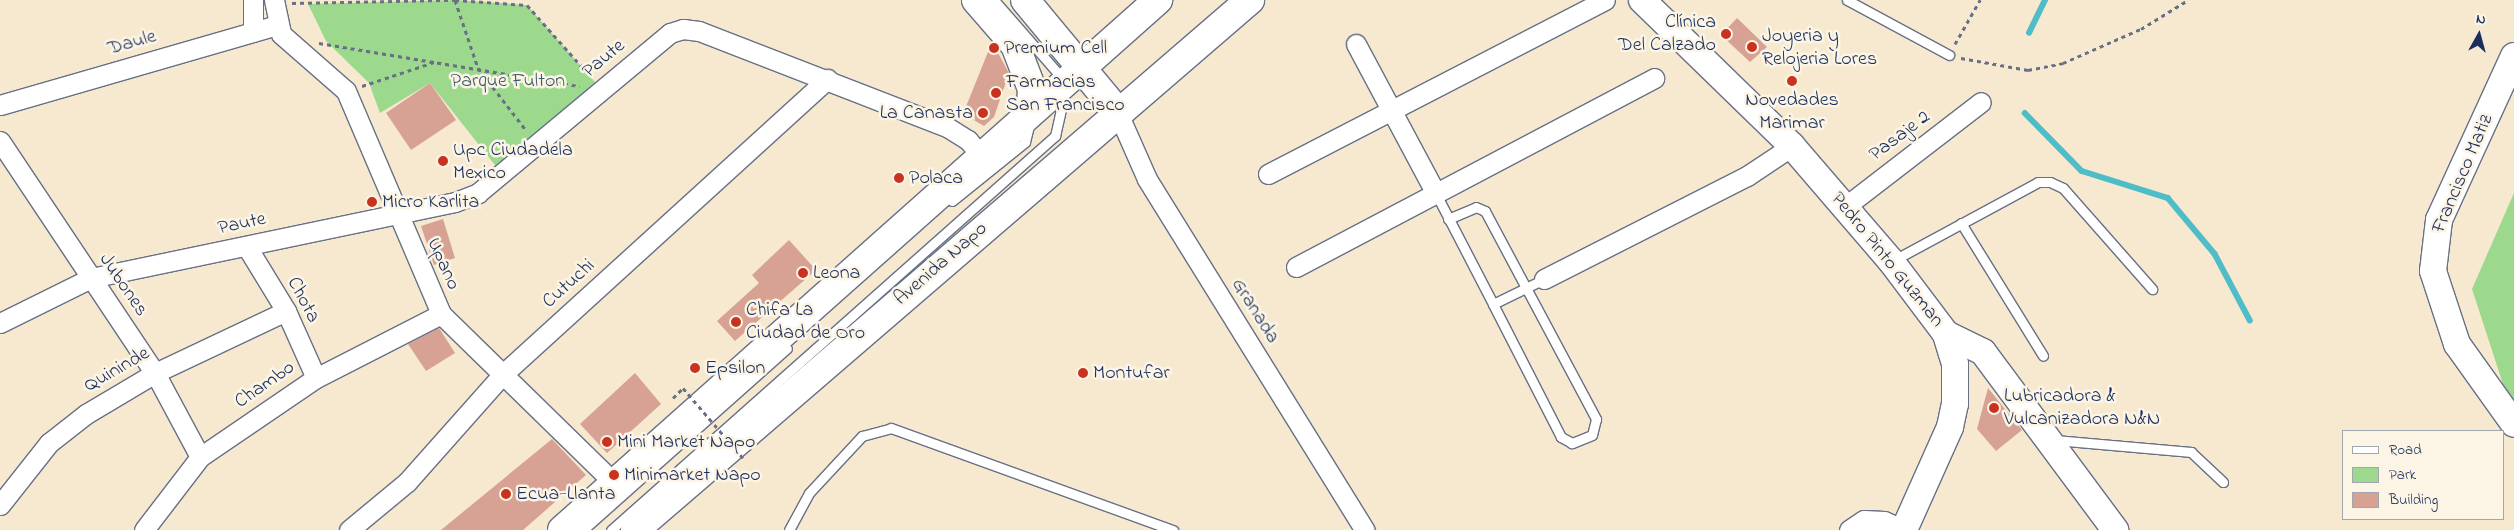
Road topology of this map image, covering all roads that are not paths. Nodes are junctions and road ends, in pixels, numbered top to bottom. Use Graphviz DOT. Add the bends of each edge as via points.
graph roads {
  1 [pos="253,0"];
  2 [pos="976,0"];
  3 [pos="994,0"];
  4 [pos="1025,0"];
  5 [pos="1158,0"];
  6 [pos="1250,0"];
  7 [pos="1605,0"];
  8 [pos="1642,0"];
  9 [pos="1848,0"];
  10 [pos="274,1"];
  11 [pos="277,25"];
  12 [pos="253,32"];
  13 [pos="1356,44"];
  14 [pos="1950,55"];
  15 [pos="2514,56"];
  16 [pos="1074,73"];
  17 [pos="1654,78"];
  18 [pos="827,79"];
  19 [pos="1981,102"];
  20 [pos="0,105"];
  21 [pos="1392,109"];
  22 [pos="1031,110"];
  23 [pos="1117,111"];
  24 [pos="0,141"];
  25 [pos="1792,146"];
  26 [pos="983,158"];
  27 [pos="1268,174"];
  28 [pos="1435,192"];
  29 [pos="1846,206"];
  30 [pos="943,208"];
  31 [pos="395,213"];
  32 [pos="1448,219"];
  33 [pos="1960,223"];
  34 [pos="246,247"];
  35 [pos="1892,261"];
  36 [pos="1296,267"];
  37 [pos="91,278"];
  38 [pos="1544,279"];
  39 [pos="1526,289"];
  40 [pos="2152,289"];
  41 [pos="1493,304"];
  42 [pos="286,311"];
  43 [pos="441,314"];
  44 [pos="0,323"];
  45 [pos="1946,334"];
  46 [pos="795,341"];
  47 [pos="2043,356"];
  48 [pos="155,373"];
  49 [pos="502,375"];
  50 [pos="316,378"];
  51 [pos="2514,424"];
  52 [pos="2047,439"];
  53 [pos="200,457"];
  54 [pos="2223,482"];
  55 [pos="615,484"];
  56 [pos="0,505"];
  57 [pos="144,530"];
  58 [pos="349,530"];
  59 [pos="562,530"];
  60 [pos="584,530"];
  61 [pos="611,530"];
  62 [pos="635,530"];
  63 [pos="789,530"];
  64 [pos="1172,530"];
  65 [pos="1365,530"];
  66 [pos="1849,530"];
  67 [pos="1904,530"];
  68 [pos="2115,530"];
  1 -- 12 [label="street"];
  2 -- 22 [label="main road" via="1015,45 1032,89"];
  3 -- 16 [label="lane"];
  4 -- 16 [label="main road"];
  5 -- 16 [label="main road"];
  6 -- 23 [label="main road, Avenida Napo"];
  7 -- 21 [label="street"];
  8 -- 25 [label="street, Pedro Pinto Guzman"];
  9 -- 14 [label="lane"];
  10 -- 11 [label="street"];
  11 -- 12 [label="street, Daule"];
  11 -- 31 [label="street, Upano" via="298,49 346,91"];
  12 -- 20 [label="street, Daule"];
  13 -- 21 [label="street"];
  15 -- 51 [label="street, Francisco Matiz" via="2439,220 2433,271 2458,344"];
  16 -- 22 [label="main road"];
  16 -- 23 [label="main road"];
  16 -- 61 [label="lane" via="1055,136"];
  17 -- 28 [label="street"];
  18 -- 26 [label="street, Paute" via="947,128 968,140"];
  18 -- 31 [label="street, Paute" via="699,31 683,29 670,33 478,193"];
  18 -- 49 [label="street, Cutuchi"];
  19 -- 29 [label="street, Pasaje 2"];
  21 -- 27 [label="street"];
  21 -- 28 [label="street"];
  22 -- 26 [label="main road"];
  22 -- 30 [label="lane" via="1025,142"];
  23 -- 62 [label="main road, Avenida Napo"];
  23 -- 65 [label="street, Granada" via="1146,179"];
  24 -- 37 [label="street, Jubones"];
  25 -- 29 [label="street, Pedro Pinto Guzman"];
  25 -- 38 [label="street" via="1747,176"];
  26 -- 55 [label="main road"];
  28 -- 32 [label="lane"];
  28 -- 36 [label="street"];
  29 -- 35 [label="street, Pedro Pinto Guzman"];
  31 -- 34 [label="street, Paute"];
  31 -- 43 [label="street, Upano"];
  32 -- 39 [label="lane" via="1481,207"];
  32 -- 41 [label="lane"];
  33 -- 35 [label="lane"];
  33 -- 40 [label="lane" via="2038,182 2050,182 2063,188"];
  33 -- 47 [label="lane"];
  34 -- 37 [label="street, Paute"];
  34 -- 42 [label="street, Chota"];
  35 -- 45 [label="street, Pedro Pinto Guzman"];
  37 -- 44 [label="street, Paute"];
  37 -- 48 [label="street, Jubones"];
  38 -- 39 [label="lane"];
  39 -- 41 [label="lane"];
  39 -- 41 [label="lane" via="1596,420 1592,435 1572,443 1560,437"];
  42 -- 48 [label="street, Quininde"];
  42 -- 50 [label="street, Chota"];
  43 -- 49 [label="street, Upano"];
  43 -- 50 [label="street, Chambo"];
  45 -- 52 [label="street, Pedro Pinto Guzman" via="1983,352"];
  45 -- 67 [label="street" via="1955,364 1955,404 1950,427"];
  46 -- 60 [label="lane"];
  48 -- 53 [label="street, Jubones"];
  48 -- 56 [label="street, Quininde" via="86,414 49,443"];
  49 -- 55 [label="street, Upano"];
  49 -- 58 [label="street, Cutuchi" via="408,482"];
  50 -- 53 [label="street, Chambo"];
  52 -- 54 [label="lane" via="2191,452"];
  52 -- 68 [label="street, Pedro Pinto Guzman"];
  53 -- 57 [label="street, Chambo"];
  55 -- 59 [label="main road"];
  63 -- 64 [label="lane" via="809,493 862,436 891,428"];
  66 -- 67 [label="street" via="1864,520 1884,521"];
}
